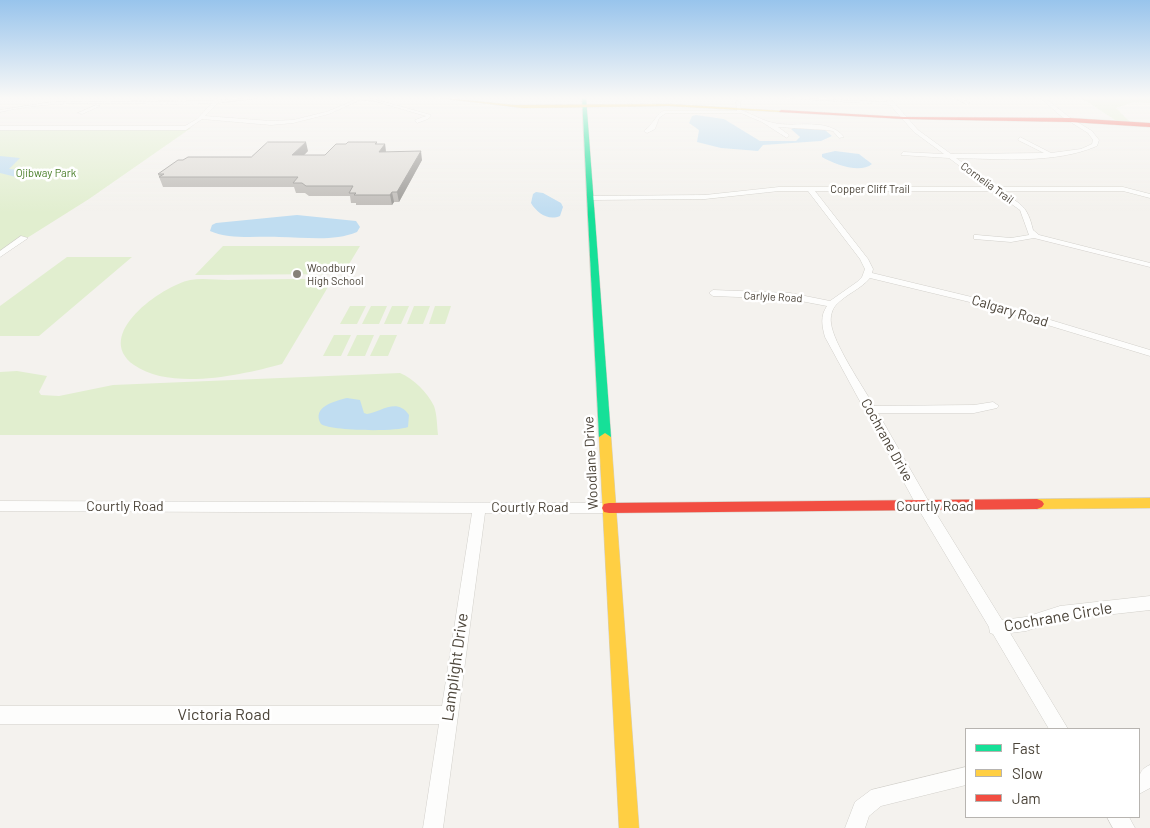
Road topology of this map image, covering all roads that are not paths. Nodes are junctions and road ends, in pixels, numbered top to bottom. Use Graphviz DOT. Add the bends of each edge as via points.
graph roads {
  1 [pos="586,136"];
  2 [pos="923,136"];
  3 [pos="1094,136"];
  4 [pos="1020,139"];
  5 [pos="902,154"];
  6 [pos="950,155"];
  7 [pos="1052,155"];
  8 [pos="810,189"];
  9 [pos="996,189"];
  10 [pos="1150,196"];
  11 [pos="590,198"];
  12 [pos="1034,236"];
  13 [pos="977,237"];
  14 [pos="24,238"];
  15 [pos="0,255"];
  16 [pos="1150,265"];
  17 [pos="868,275"];
  18 [pos="714,294"];
  19 [pos="831,304"];
  20 [pos="1150,353"];
  21 [pos="993,406"];
  22 [pos="871,410"];
  23 [pos="1150,503"];
  24 [pos="0,506"];
  25 [pos="924,506"];
  26 [pos="479,507"];
  27 [pos="609,508"];
  28 [pos="1150,603"];
  29 [pos="996,628"];
  30 [pos="0,715"];
  31 [pos="448,715"];
  32 [pos="1058,728"];
  33 [pos="1150,774"];
  34 [pos="965,776"];
  35 [pos="1140,783"];
  36 [pos="433,828"];
  37 [pos="630,828"];
  38 [pos="855,828"];
  1 -- 11 [label="street, Woodlane Drive"];
  2 -- 6 [label="street, Cornelia Trail"];
  3 -- 7 [label="street" via="1095,144 1081,152"];
  4 -- 7 [label="street"];
  5 -- 6 [label="street"];
  6 -- 7 [label="street"];
  6 -- 9 [label="street, Cornelia Trail"];
  8 -- 9 [label="street, Copper Cliff Trail"];
  8 -- 11 [label="street, Copper Cliff Trail" via="766,190 701,198"];
  8 -- 17 [label="street" via="866,261"];
  9 -- 10 [label="street, Copper Cliff Trail" via="1126,190"];
  9 -- 12 [label="street, Cornelia Trail" via="1026,213 1029,232"];
  11 -- 27 [label="street, Woodlane Drive"];
  12 -- 13 [label="street" via="1011,240"];
  12 -- 16 [label="street"];
  14 -- 15 [label="street"];
  17 -- 19 [label="street"];
  17 -- 20 [label="street, Calgary Road" via="981,302"];
  18 -- 19 [label="street, Carlyle Road" via="790,296"];
  19 -- 22 [label="street, Cochrane Drive" via="826,320 828,335"];
  21 -- 22 [label="street"];
  22 -- 25 [label="street, Cochrane Drive"];
  23 -- 25 [label="street, Courtly Road"];
  24 -- 26 [label="street, Courtly Road"];
  25 -- 27 [label="street, Courtly Road"];
  25 -- 29 [label="street, Cochrane Drive"];
  26 -- 27 [label="street, Courtly Road"];
  26 -- 31 [label="street, Lamplight Drive"];
  27 -- 37 [label="street, Woodlane Drive"];
  28 -- 29 [label="street, Cochrane Circle" via="1060,613 1026,624"];
  29 -- 32 [label="street, Cochrane Drive"];
  30 -- 31 [label="street, Victoria Road"];
  31 -- 36 [label="street, Lamplight Drive"];
  33 -- 35 [label="street"];
  34 -- 38 [label="street" via="867,802 859,811"];
}
